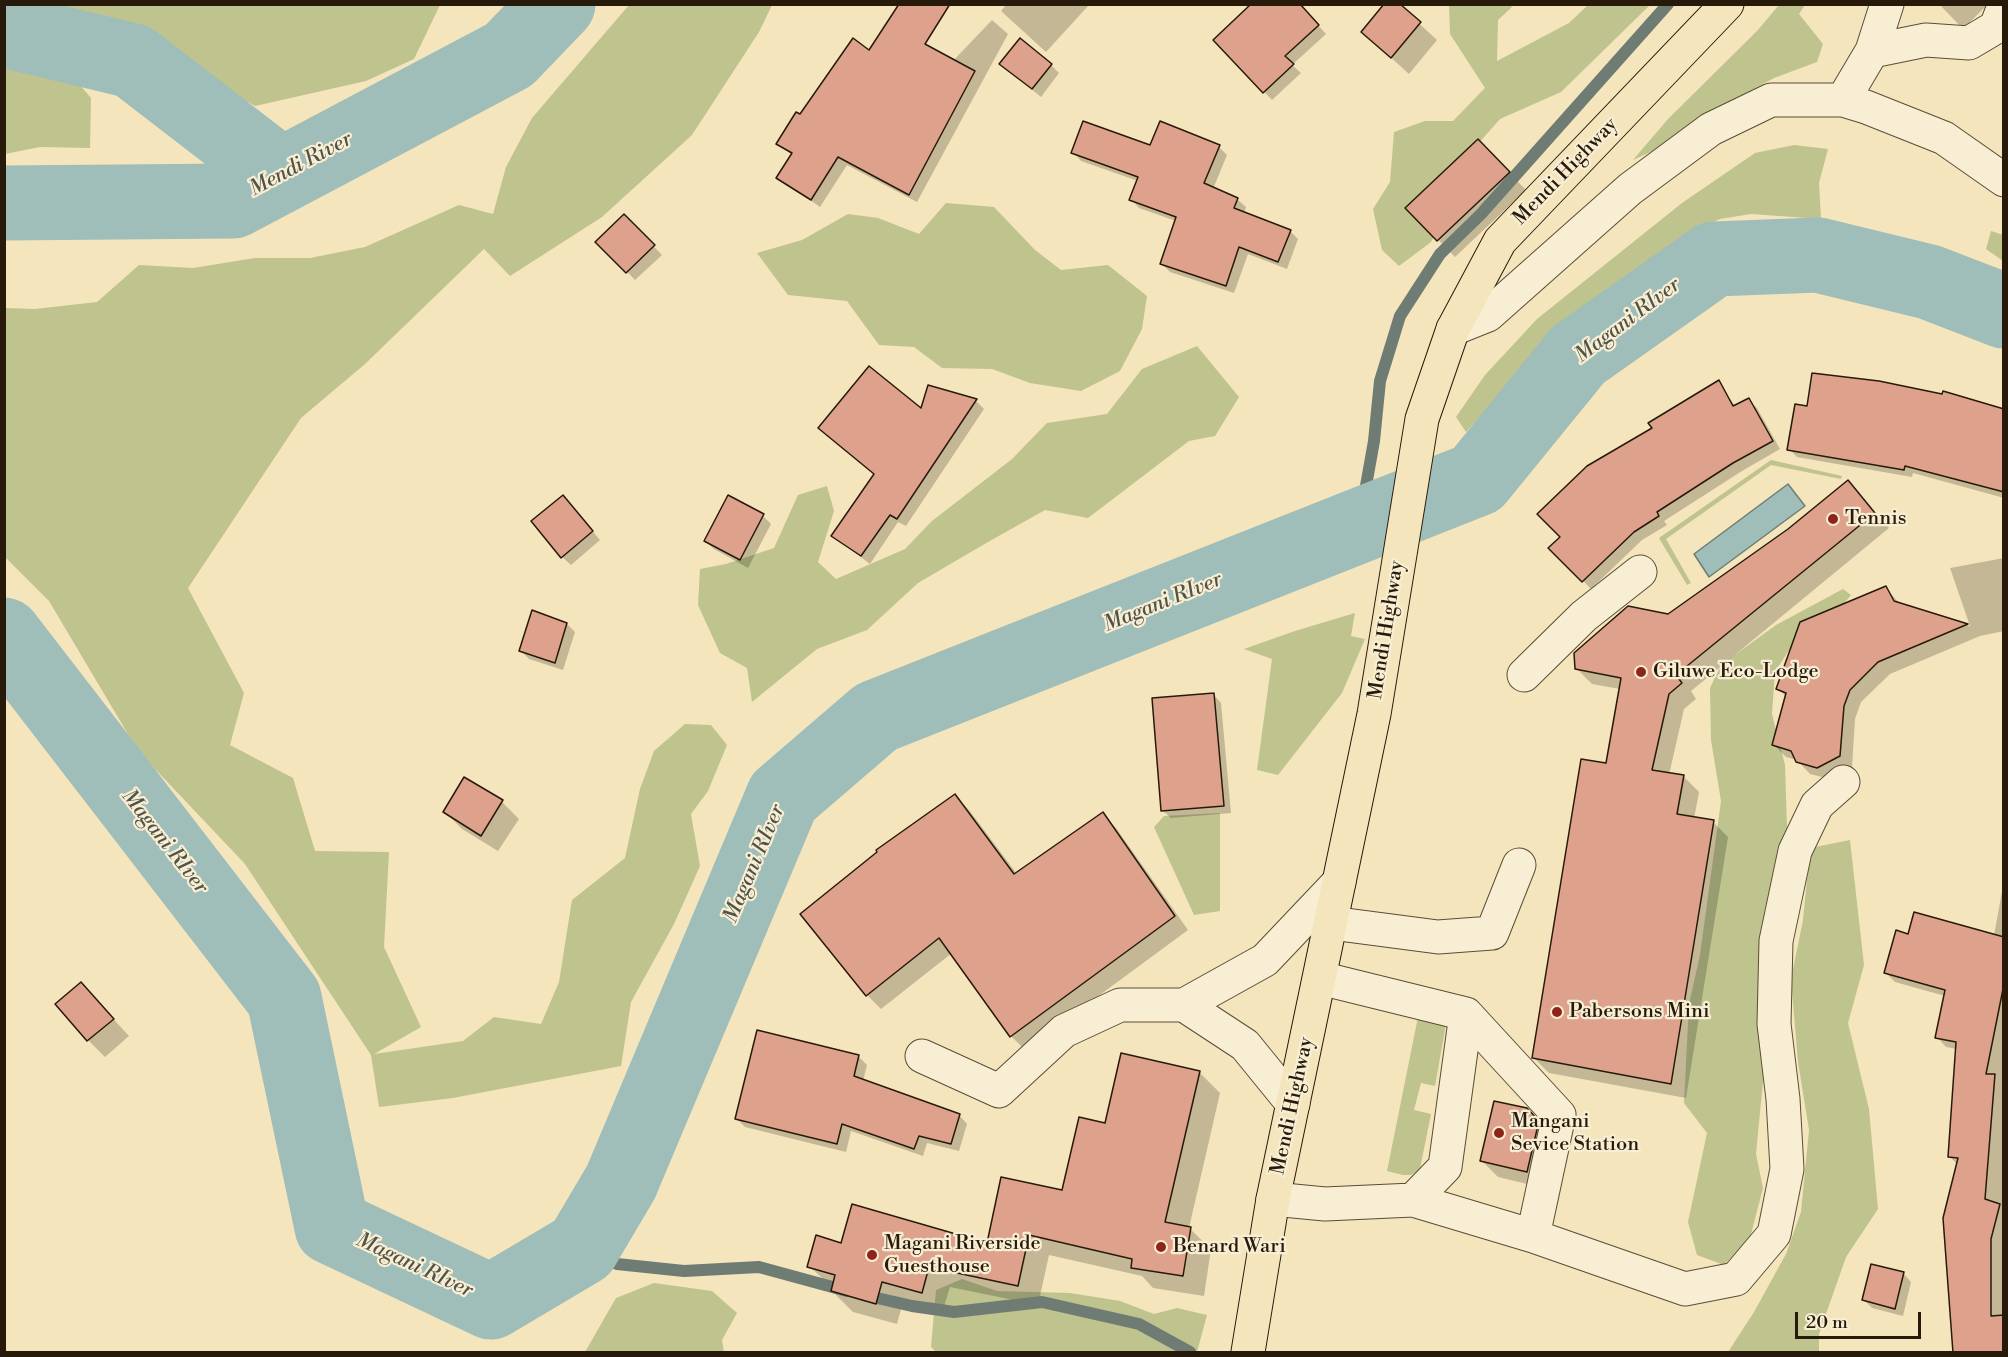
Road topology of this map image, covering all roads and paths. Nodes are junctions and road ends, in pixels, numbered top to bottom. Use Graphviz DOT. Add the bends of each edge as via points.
graph roads {
  1 [pos="1727,4"];
  2 [pos="1887,4"];
  3 [pos="2004,6"];
  4 [pos="1872,51"];
  5 [pos="1843,100"];
  6 [pos="2004,180"];
  7 [pos="1453,330"];
  8 [pos="1640,572"];
  9 [pos="1524,675"];
  10 [pos="1844,782"];
  11 [pos="1519,865"];
  12 [pos="1339,882"];
  13 [pos="1331,923"];
  14 [pos="1320,978"];
  15 [pos="1184,1005"];
  16 [pos="1466,1014"];
  17 [pos="922,1056"];
  18 [pos="1293,1104"];
  19 [pos="1273,1199"];
  20 [pos="1413,1200"];
  21 [pos="1533,1236"];
  22 [pos="1248,1353"];
  1 -- 7 [label="main road, Mendi Highway" via="1500,242"];
  2 -- 4 [label="street"];
  3 -- 4 [label="street" via="1996,27 1969,43 1926,40"];
  4 -- 5 [label="street"];
  5 -- 6 [label="street" via="1944,138"];
  5 -- 7 [label="street" via="1771,100 1712,129 1630,189 1488,315"];
  7 -- 12 [label="main road, Mendi Highway" via="1422,419 1374,714"];
  8 -- 9 [label="street" via="1584,616"];
  10 -- 21 [label="street" via="1817,805 1795,851 1776,941 1774,1024 1787,1169 1774,1234 1736,1279 1685,1288"];
  11 -- 13 [label="street" via="1492,933 1438,937"];
  12 -- 13 [label="main road, Mendi Highway"];
  12 -- 15 [label="street" via="1265,960"];
  13 -- 14 [label="main road, Mendi Highway"];
  14 -- 16 [label="street"];
  14 -- 18 [label="main road, Mendi Highway"];
  15 -- 17 [label="street" via="1120,1005 1064,1031 999,1091"];
  15 -- 18 [label="street" via="1245,1045"];
  16 -- 20 [label="street" via="1445,1167"];
  16 -- 21 [label="street" via="1559,1115"];
  18 -- 19 [label="main road, Mendi Highway"];
  19 -- 20 [label="street" via="1324,1204"];
  19 -- 22 [label="main road, Mendi Highway"];
  20 -- 21 [label="street"];
}
